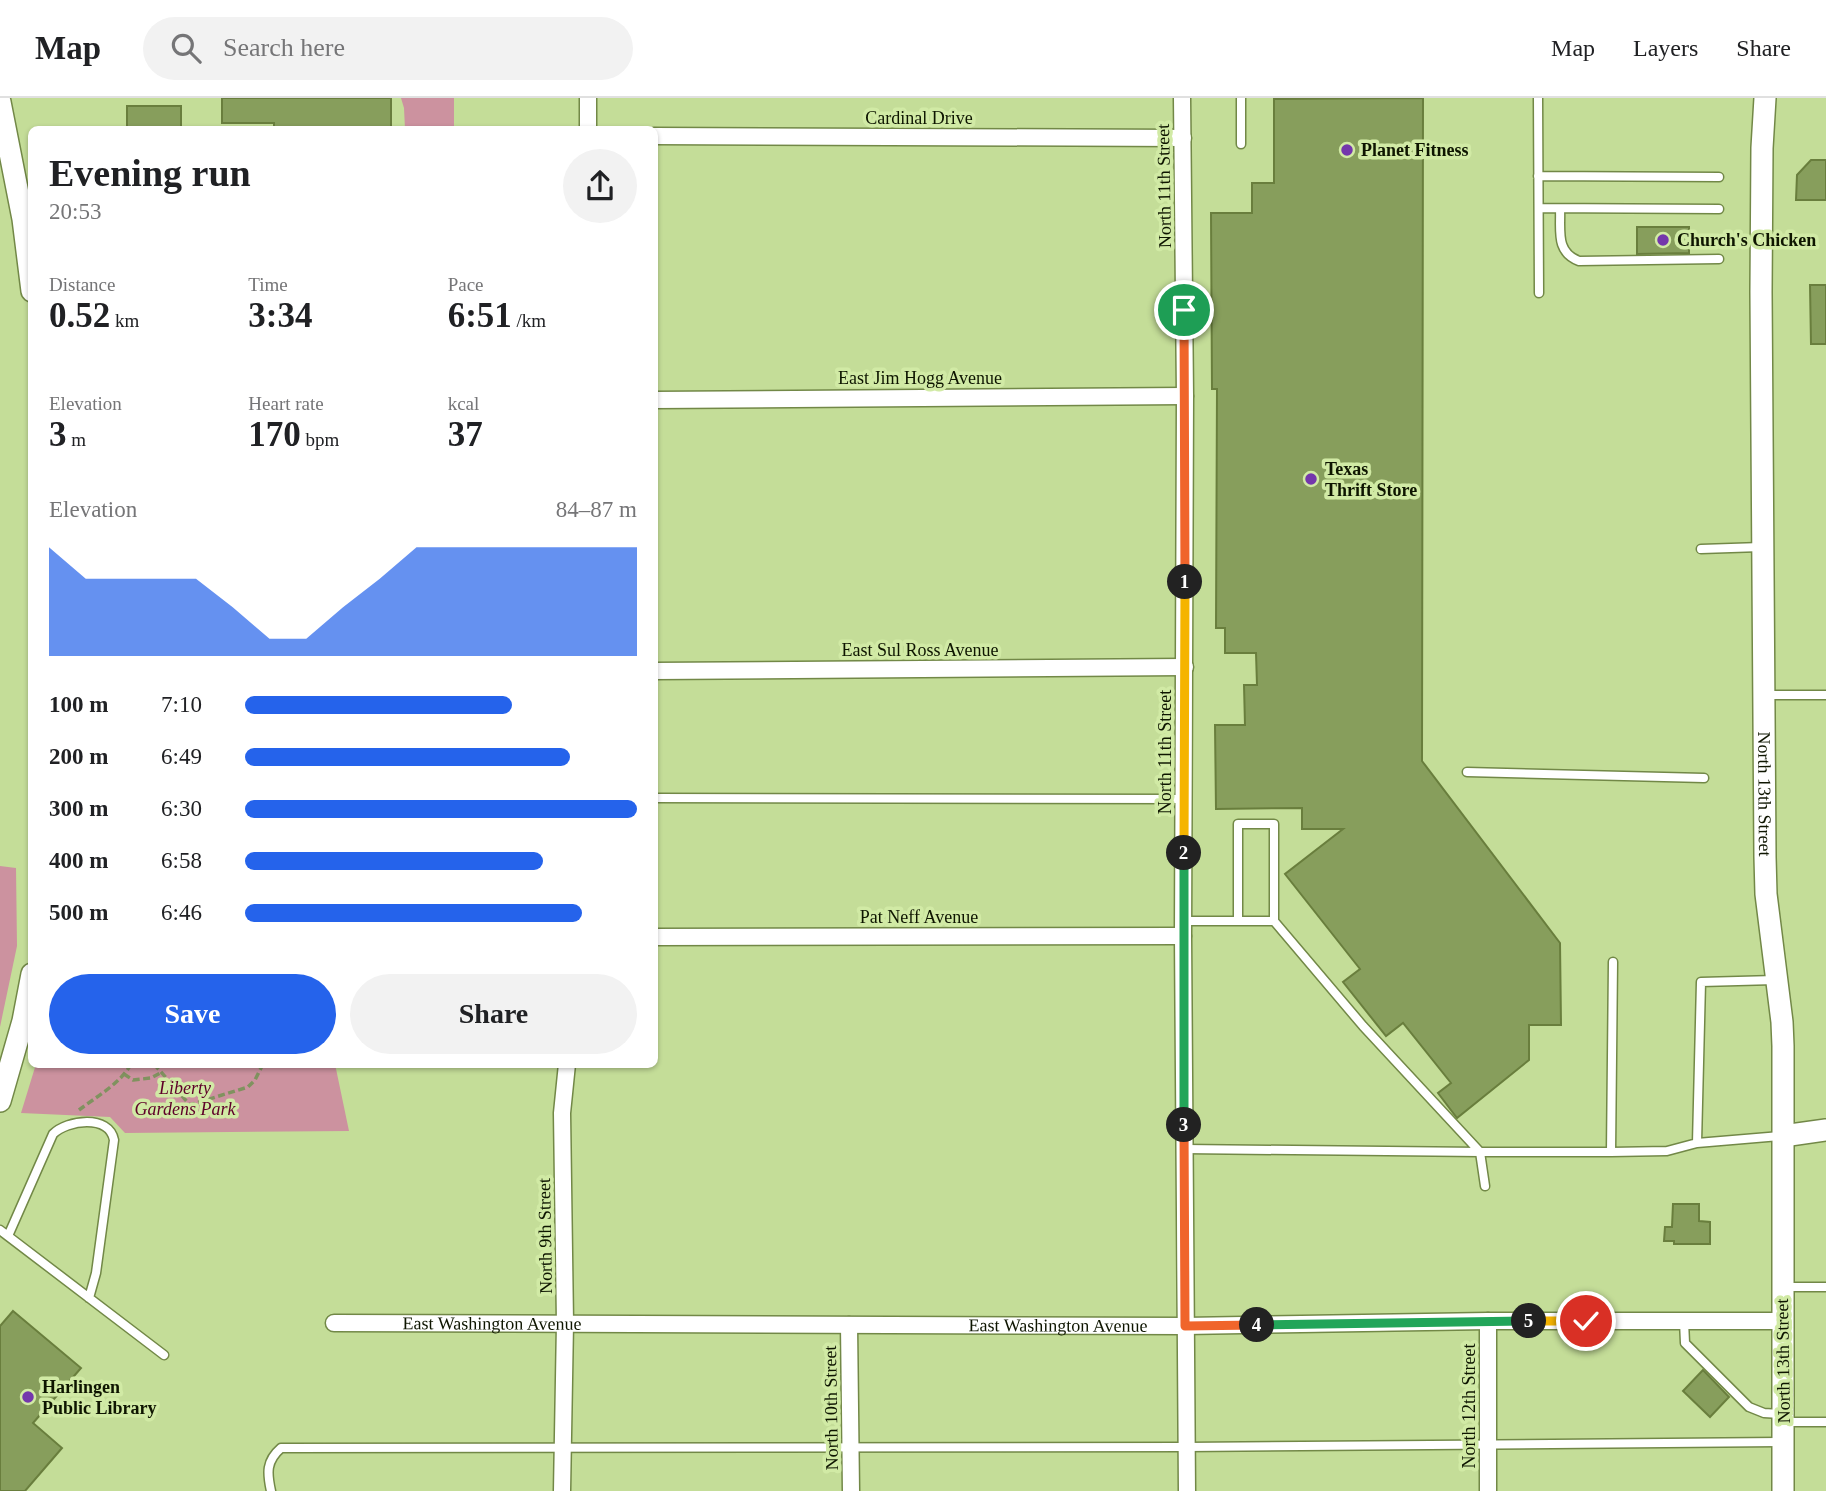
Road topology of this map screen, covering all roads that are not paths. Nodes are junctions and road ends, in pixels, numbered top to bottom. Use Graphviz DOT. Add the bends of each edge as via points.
graph roads {
  1 [pos="588,98"];
  2 [pos="1182,98"];
  3 [pos="1241,98"];
  4 [pos="1538,98"];
  5 [pos="1765,98"];
  6 [pos="0,102"];
  7 [pos="588,126"];
  8 [pos="658,136"];
  9 [pos="1183,138"];
  10 [pos="1241,144"];
  11 [pos="1538,176"];
  12 [pos="1719,177"];
  13 [pos="1539,208"];
  14 [pos="1560,209"];
  15 [pos="1719,209"];
  16 [pos="28,256"];
  17 [pos="1719,259"];
  18 [pos="1539,293"];
  19 [pos="1185,396"];
  20 [pos="658,400"];
  21 [pos="1763,547"];
  22 [pos="1701,549"];
  23 [pos="1185,667"];
  24 [pos="658,671"];
  25 [pos="1764,695"];
  26 [pos="1826,695"];
  27 [pos="1467,772"];
  28 [pos="1704,778"];
  29 [pos="658,798"];
  30 [pos="1184,799"];
  31 [pos="1274,920"];
  32 [pos="1238,921"];
  33 [pos="1183,929"];
  34 [pos="658,937"];
  35 [pos="1613,962"];
  36 [pos="1775,980"];
  37 [pos="28,995"];
  38 [pos="567,1068"];
  39 [pos="0,1101"];
  40 [pos="1826,1130"];
  41 [pos="1783,1136"];
  42 [pos="1697,1143"];
  43 [pos="1184,1149"];
  44 [pos="1480,1152"];
  45 [pos="1611,1152"];
  46 [pos="1485,1186"];
  47 [pos="4,1233"];
  48 [pos="1782,1287"];
  49 [pos="1826,1287"];
  50 [pos="89,1298"];
  51 [pos="1488,1321"];
  52 [pos="1684,1321"];
  53 [pos="1782,1321"];
  54 [pos="334,1323"];
  55 [pos="565,1323"];
  56 [pos="849,1325"];
  57 [pos="1185,1326"];
  58 [pos="164,1354"];
  59 [pos="1826,1422"];
  60 [pos="1783,1426"];
  61 [pos="1488,1445"];
  62 [pos="850,1446"];
  63 [pos="1186,1447"];
  64 [pos="563,1448"];
  65 [pos="271,1491"];
  66 [pos="562,1491"];
  67 [pos="851,1491"];
  68 [pos="1187,1491"];
  69 [pos="1488,1491"];
  70 [pos="1783,1491"];
  1 -- 7 [label="street"];
  2 -- 9 [label="street, North 11th Street"];
  3 -- 10 [label="lane"];
  4 -- 11 [label="lane"];
  5 -- 21 [label="street, North 13th Street"];
  6 -- 16 [label="street" via="20,187"];
  8 -- 9 [label="street, Cardinal Drive"];
  9 -- 19 [label="street, North 11th Street"];
  11 -- 12 [label="lane"];
  11 -- 13 [label="lane"];
  13 -- 14 [label="lane"];
  13 -- 18 [label="lane"];
  14 -- 15 [label="lane"];
  14 -- 17 [label="lane" via="1563,250 1579,261"];
  19 -- 20 [label="street, East Jim Hogg Avenue"];
  19 -- 23 [label="street, North 11th Street"];
  21 -- 22 [label="lane"];
  21 -- 25 [label="street, North 13th Street"];
  23 -- 24 [label="street, East Sul Ross Avenue"];
  23 -- 30 [label="street, North 11th Street"];
  25 -- 26 [label="lane"];
  25 -- 36 [label="street, North 13th Street" via="1766,894"];
  27 -- 28 [label="lane"];
  29 -- 30 [label="lane"];
  30 -- 33 [label="street, North 11th Street"];
  31 -- 32 [label="lane"];
  31 -- 32 [label="lane" via="1274,824 1238,824"];
  31 -- 44 [label="lane" via="1363,1026"];
  32 -- 33 [label="lane"];
  33 -- 34 [label="street, Pat Neff Avenue"];
  33 -- 43 [label="street, North 11th Street"];
  35 -- 45 [label="lane"];
  36 -- 41 [label="street, North 13th Street" via="1782,1022"];
  36 -- 42 [label="lane" via="1701,982"];
  37 -- 39 [label="street"];
  38 -- 55 [label="street, North 9th Street" via="562,1113"];
  40 -- 41 [label="street"];
  41 -- 42 [label="lane"];
  41 -- 48 [label="street, North 13th Street"];
  42 -- 45 [label="lane" via="1667,1151"];
  43 -- 44 [label="lane"];
  43 -- 57 [label="street, North 11th Street"];
  44 -- 45 [label="lane"];
  44 -- 46 [label="lane"];
  47 -- 50 [label="lane"];
  47 -- 50 [label="lane" via="53,1134 60,1127 81,1122 107,1128 114,1140"];
  48 -- 49 [label="lane"];
  48 -- 53 [label="street, North 13th Street"];
  50 -- 58 [label="lane"];
  51 -- 52 [label="street, East Washington Avenue"];
  51 -- 57 [label="street, East Washington Avenue"];
  51 -- 61 [label="street, North 12th Street"];
  52 -- 53 [label="street, East Washington Avenue"];
  52 -- 60 [label="lane" via="1685,1343 1749,1407"];
  53 -- 60 [label="street, North 13th Street"];
  54 -- 55 [label="street, East Washington Avenue"];
  55 -- 56 [label="street, East Washington Avenue"];
  55 -- 64 [label="street, North 9th Street"];
  56 -- 57 [label="street, East Washington Avenue"];
  56 -- 62 [label="street, North 10th Street"];
  57 -- 63 [label="street, North 11th Street"];
  59 -- 60 [label="lane"];
  60 -- 61 [label="lane"];
  60 -- 70 [label="street, North 13th Street"];
  61 -- 63 [label="lane"];
  61 -- 69 [label="street, North 12th Street"];
  62 -- 63 [label="lane"];
  62 -- 64 [label="lane"];
  62 -- 67 [label="street, North 10th Street"];
  63 -- 68 [label="street, North 11th Street"];
  64 -- 65 [label="lane" via="281,1448 268,1466"];
  64 -- 66 [label="street, North 9th Street"];
}
